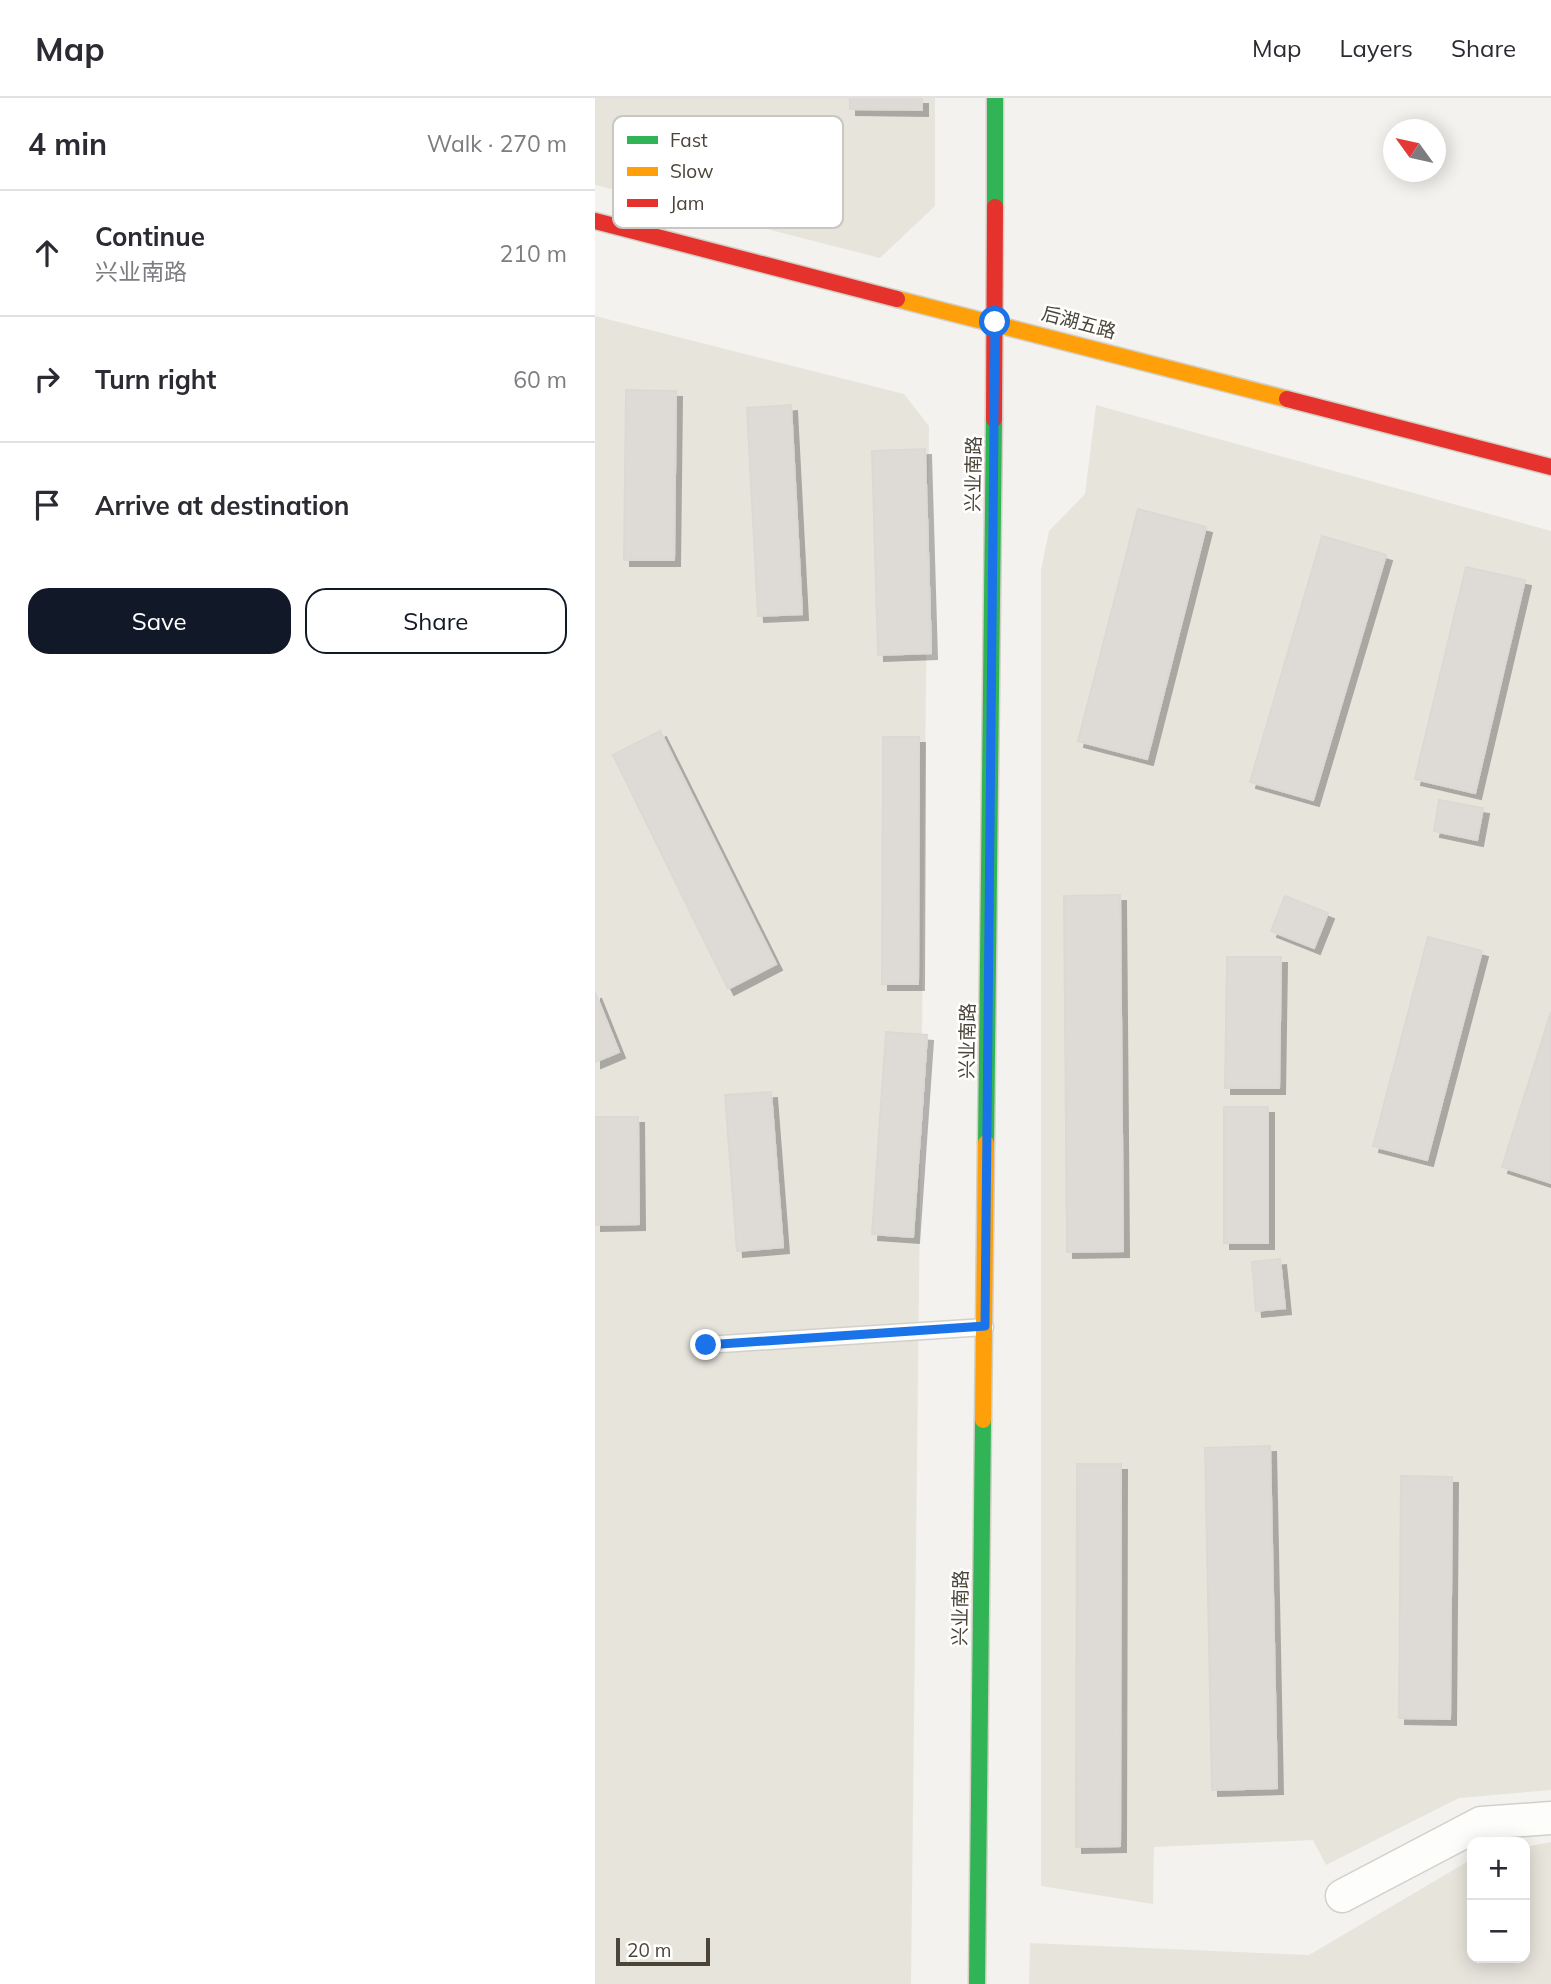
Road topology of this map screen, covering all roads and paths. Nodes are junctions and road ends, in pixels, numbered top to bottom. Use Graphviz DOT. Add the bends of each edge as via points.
graph roads {
  1 [pos="995,98"];
  2 [pos="595,221"];
  3 [pos="613,226"];
  4 [pos="623,228"];
  5 [pos="995,322"];
  6 [pos="1551,467"];
  7 [pos="985,1326"];
  8 [pos="706,1345"];
  9 [pos="1551,1818"];
  10 [pos="1342,1896"];
  11 [pos="977,1984"];
  1 -- 5 [label="street, 兴业南路"];
  2 -- 3 [label="street, 后湖五路"];
  4 -- 5 [label="street, 后湖五路"];
  5 -- 6 [label="street, 后湖五路"];
  5 -- 7 [label="street, 兴业南路"];
  7 -- 8 [label="lane"];
  7 -- 11 [label="street, 兴业南路"];
  9 -- 10 [label="street" via="1482,1823"];
}
